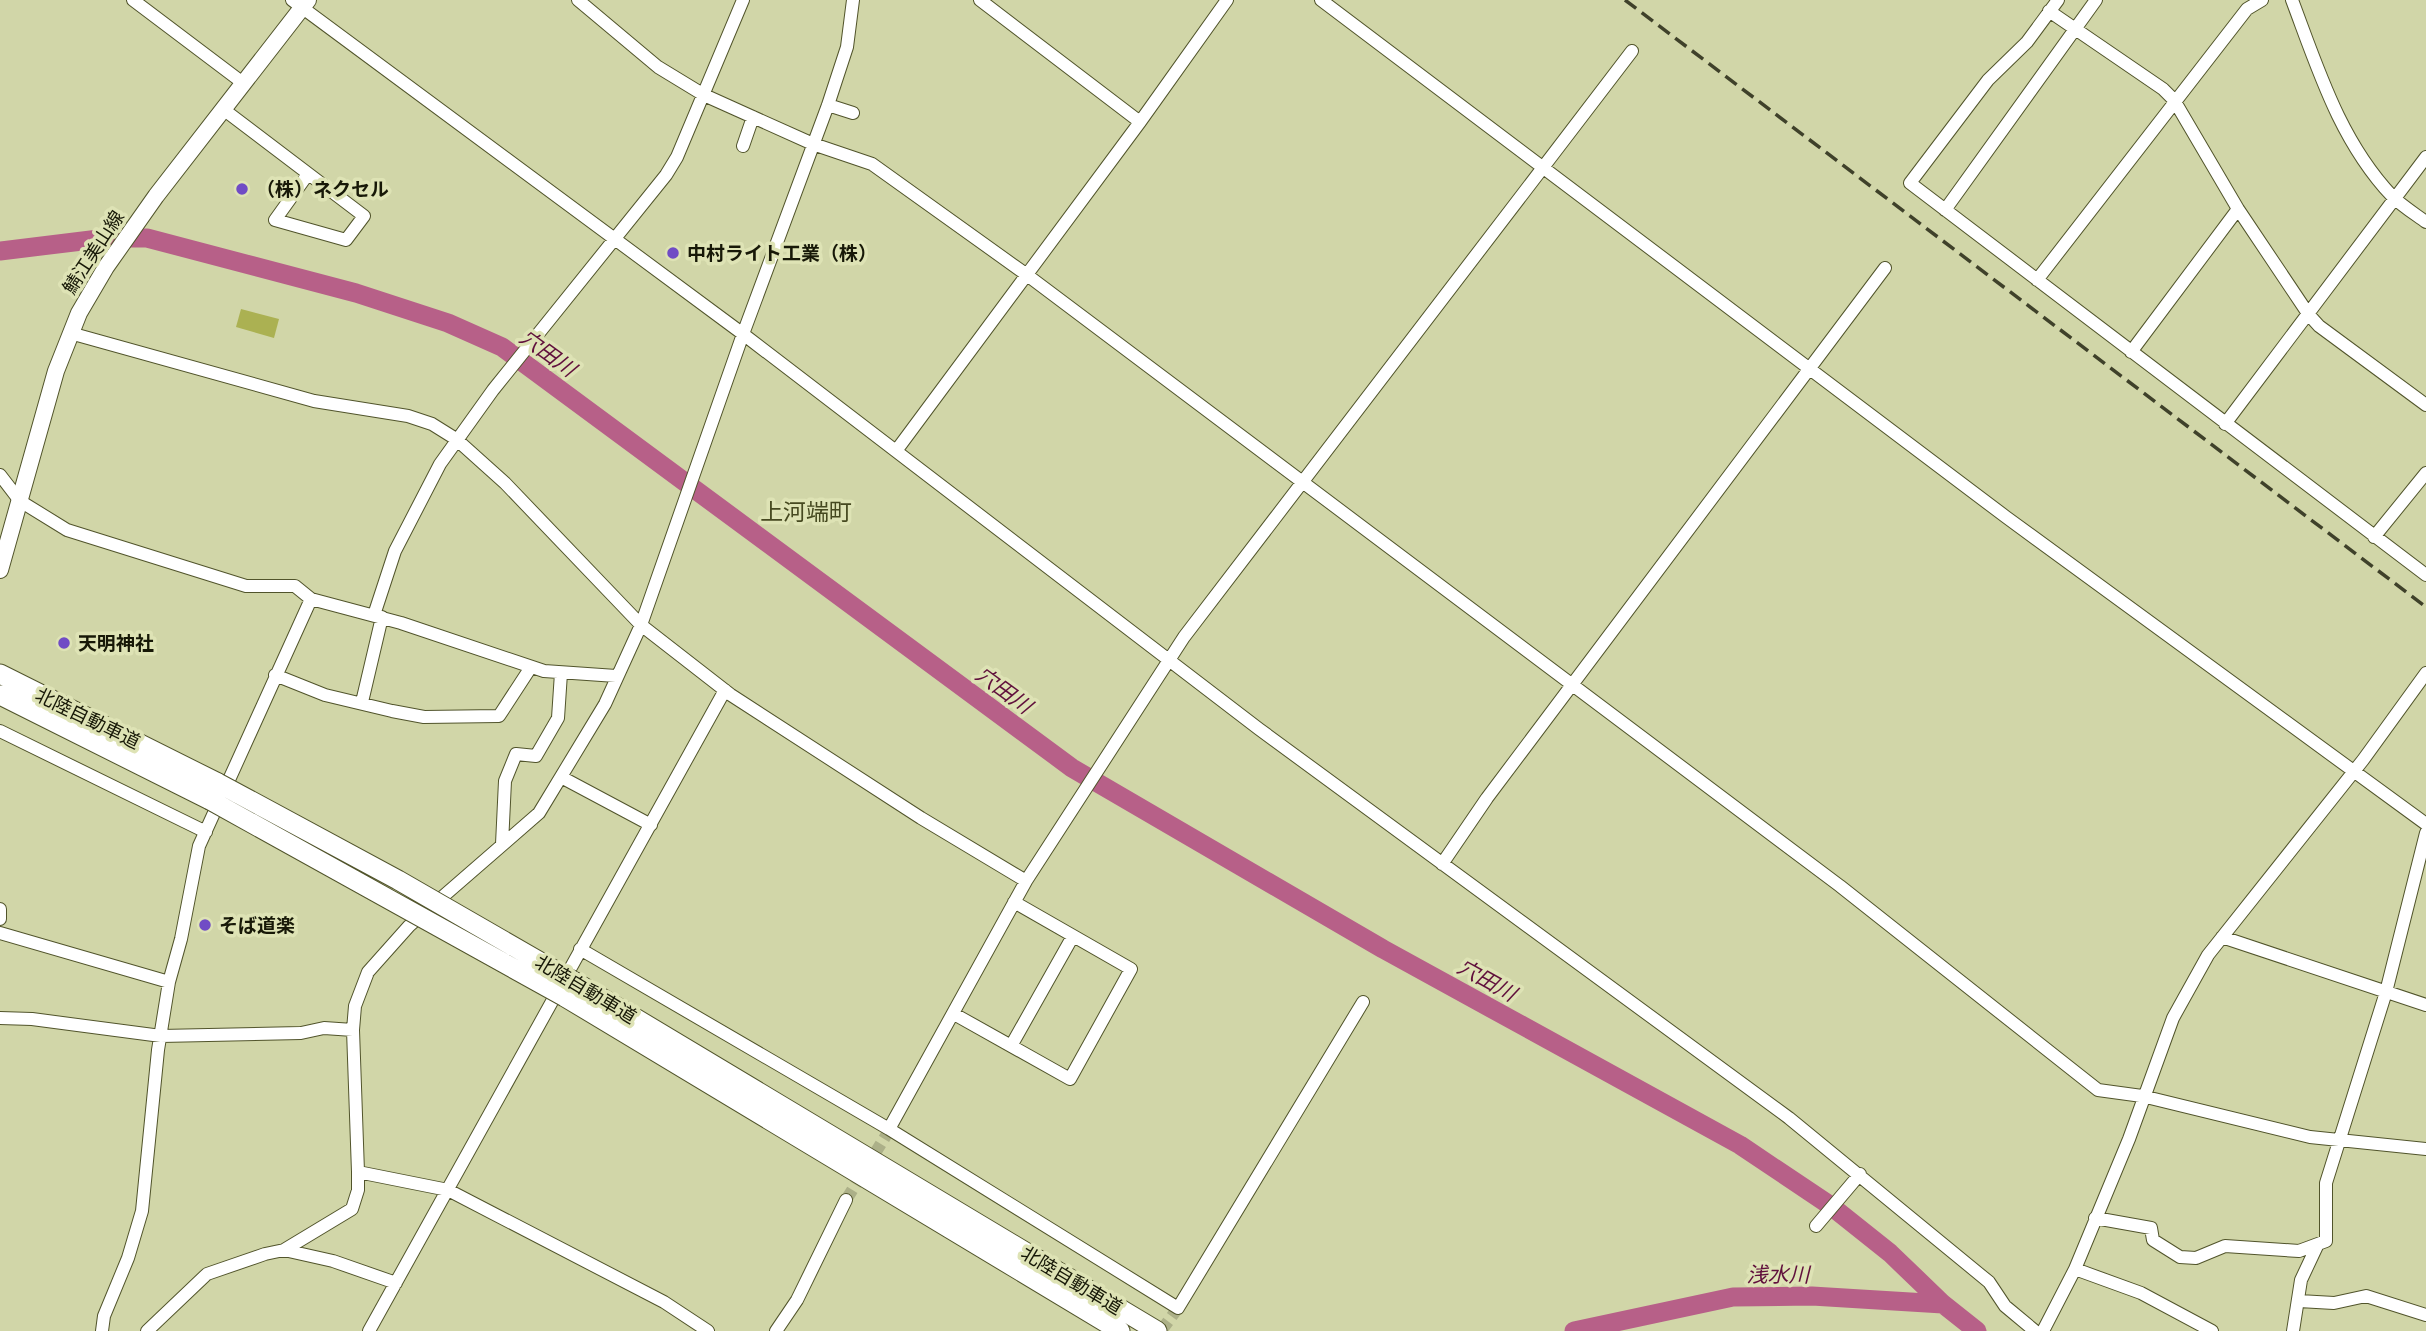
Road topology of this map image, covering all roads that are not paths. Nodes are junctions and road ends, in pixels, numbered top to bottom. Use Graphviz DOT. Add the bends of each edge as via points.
graph roads {
  1 [pos="133,0"];
  2 [pos="578,0"];
  3 [pos="743,0"];
  4 [pos="853,0"];
  5 [pos="980,0"];
  6 [pos="1227,0"];
  7 [pos="1321,0"];
  8 [pos="2058,0"];
  9 [pos="2095,0"];
  10 [pos="2262,0"];
  11 [pos="2291,0"];
  12 [pos="300,2"];
  13 [pos="2049,11"];
  14 [pos="2077,28"];
  15 [pos="1632,51"];
  16 [pos="243,83"];
  17 [pos="704,95"];
  18 [pos="2174,100"];
  19 [pos="828,106"];
  20 [pos="223,109"];
  21 [pos="853,113"];
  22 [pos="753,117"];
  23 [pos="1140,122"];
  24 [pos="813,144"];
  25 [pos="743,146"];
  26 [pos="2426,157"];
  27 [pos="1544,166"];
  28 [pos="308,174"];
  29 [pos="2393,197"];
  30 [pos="2238,209"];
  31 [pos="1945,210"];
  32 [pos="2426,222"];
  33 [pos="615,242"];
  34 [pos="1885,268"];
  35 [pos="1027,275"];
  36 [pos="2038,280"];
  37 [pos="2309,315"];
  38 [pos="69,333"];
  39 [pos="743,334"];
  40 [pos="2131,352"];
  41 [pos="1810,368"];
  42 [pos="2426,405"];
  43 [pos="2225,424"];
  44 [pos="456,439"];
  45 [pos="896,451"];
  46 [pos="2426,473"];
  47 [pos="0,475"];
  48 [pos="1300,482"];
  49 [pos="20,501"];
  50 [pos="2374,537"];
  51 [pos="0,570"];
  52 [pos="2426,575"];
  53 [pos="311,599"];
  54 [pos="378,616"];
  55 [pos="641,625"];
  56 [pos="1169,660"];
  57 [pos="531,667"];
  58 [pos="0,668"];
  59 [pos="561,673"];
  60 [pos="0,674"];
  61 [pos="275,675"];
  62 [pos="2425,675"];
  63 [pos="616,676"];
  64 [pos="1571,686"];
  65 [pos="725,690"];
  66 [pos="0,695"];
  67 [pos="362,702"];
  68 [pos="0,731"];
  69 [pos="127,736"];
  70 [pos="2353,771"];
  71 [pos="561,777"];
  72 [pos="214,791"];
  73 [pos="2426,824"];
  74 [pos="651,825"];
  75 [pos="206,832"];
  76 [pos="2426,833"];
  77 [pos="502,844"];
  78 [pos="1442,864"];
  79 [pos="1026,881"];
  80 [pos="1014,902"];
  81 [pos="0,909"];
  82 [pos="0,919"];
  83 [pos="0,933"];
  84 [pos="1073,936"];
  85 [pos="2222,937"];
  86 [pos="580,949"];
  87 [pos="169,982"];
  88 [pos="570,990"];
  89 [pos="2386,992"];
  90 [pos="1363,1002"];
  91 [pos="2426,1005"];
  92 [pos="954,1014"];
  93 [pos="0,1018"];
  94 [pos="353,1030"];
  95 [pos="161,1036"];
  96 [pos="1011,1046"];
  97 [pos="2142,1096"];
  98 [pos="897,1118"];
  99 [pos="889,1129"];
  100 [pos="2337,1141"];
  101 [pos="2426,1149"];
  102 [pos="358,1172"];
  103 [pos="1858,1176"];
  104 [pos="448,1190"];
  105 [pos="846,1200"];
  106 [pos="2095,1218"];
  107 [pos="1816,1226"];
  108 [pos="2317,1246"];
  109 [pos="284,1251"];
  110 [pos="2075,1269"];
  111 [pos="396,1283"];
  112 [pos="2299,1301"];
  113 [pos="2426,1315"];
  114 [pos="102,1331"];
  115 [pos="146,1331"];
  116 [pos="369,1331"];
  117 [pos="708,1331"];
  118 [pos="776,1331"];
  119 [pos="1120,1331"];
  120 [pos="1157,1331"];
  121 [pos="2035,1331"];
  122 [pos="2043,1331"];
  123 [pos="2212,1331"];
  124 [pos="2293,1331"];
  1 -- 16 [label="street"];
  2 -- 17 [label="street" via="658,67"];
  3 -- 17 [label="street"];
  4 -- 19 [label="street" via="847,47"];
  5 -- 23 [label="street"];
  6 -- 23 [label="street"];
  7 -- 27 [label="street"];
  8 -- 13 [label="street"];
  9 -- 14 [label="street"];
  10 -- 18 [label="street" via="2247,9"];
  11 -- 29 [label="street" via="2334,109 2356,149"];
  12 -- 16 [label="main road, 鯖江美山線"];
  12 -- 33 [label="street"];
  13 -- 14 [label="street"];
  13 -- 31 [label="street" via="2027,42 1988,80 1910,183"];
  14 -- 18 [label="street"];
  14 -- 31 [label="street"];
  15 -- 27 [label="street"];
  16 -- 20 [label="main road, 鯖江美山線"];
  17 -- 22 [label="street"];
  17 -- 33 [label="street" via="666,175"];
  18 -- 30 [label="street"];
  18 -- 36 [label="street"];
  19 -- 21 [label="street"];
  19 -- 24 [label="street"];
  20 -- 28 [label="street"];
  20 -- 38 [label="main road, 鯖江美山線" via="106,267"];
  22 -- 24 [label="street"];
  22 -- 25 [label="street"];
  23 -- 35 [label="street"];
  24 -- 35 [label="street" via="872,164"];
  24 -- 39 [label="street"];
  26 -- 29 [label="street"];
  27 -- 41 [label="street"];
  27 -- 48 [label="street"];
  28 -- 28 [label="street" via="364,216 346,240 275,220"];
  29 -- 32 [label="street"];
  29 -- 37 [label="street"];
  30 -- 37 [label="street"];
  30 -- 40 [label="street"];
  31 -- 36 [label="street"];
  33 -- 39 [label="street"];
  33 -- 44 [label="street"];
  34 -- 41 [label="street"];
  35 -- 45 [label="street"];
  35 -- 48 [label="street"];
  36 -- 40 [label="street"];
  37 -- 42 [label="street"];
  37 -- 43 [label="street"];
  38 -- 44 [label="street" via="314,401 408,416"];
  38 -- 49 [label="main road, 鯖江美山線"];
  39 -- 45 [label="street"];
  39 -- 55 [label="street"];
  40 -- 43 [label="street"];
  41 -- 64 [label="street"];
  41 -- 70 [label="street"];
  43 -- 50 [label="street"];
  44 -- 54 [label="street" via="396,551"];
  44 -- 55 [label="street" via="546,523"];
  45 -- 56 [label="street"];
  46 -- 50 [label="street"];
  47 -- 49 [label="street"];
  48 -- 56 [label="street"];
  48 -- 64 [label="street"];
  49 -- 51 [label="main road, 鯖江美山線"];
  49 -- 53 [label="street" via="67,530 246,586 295,586"];
  50 -- 52 [label="street"];
  53 -- 54 [label="street"];
  53 -- 61 [label="street"];
  54 -- 57 [label="street"];
  54 -- 67 [label="street"];
  55 -- 63 [label="street"];
  55 -- 65 [label="street"];
  56 -- 78 [label="street"];
  56 -- 79 [label="street"];
  57 -- 59 [label="street"];
  57 -- 67 [label="street" via="499,716 424,716"];
  58 -- 69 [label="highway"];
  59 -- 63 [label="street"];
  59 -- 77 [label="street" via="558,718 536,756 516,754 505,781"];
  60 -- 69 [label="highway, 北陸自動車道"];
  61 -- 67 [label="street" via="325,695"];
  61 -- 75 [label="street"];
  62 -- 70 [label="street"];
  63 -- 71 [label="street" via="606,704"];
  64 -- 78 [label="street"];
  64 -- 97 [label="street" via="1840,886 2098,1090"];
  65 -- 74 [label="street"];
  65 -- 79 [label="street"];
  66 -- 72 [label="highway, 北陸自動車道"];
  68 -- 75 [label="street"];
  69 -- 72 [label="highway, 北陸自動車道"];
  70 -- 73 [label="street"];
  70 -- 85 [label="street"];
  71 -- 74 [label="street"];
  71 -- 77 [label="street" via="539,813"];
  72 -- 88 [label="highway, 北陸自動車道, bridge" via="398,880"];
  74 -- 86 [label="street"];
  75 -- 87 [label="street"];
  76 -- 89 [label="street"];
  77 -- 94 [label="street" via="378,958 355,1006"];
  78 -- 103 [label="street" via="1789,1118"];
  79 -- 80 [label="street"];
  80 -- 84 [label="street"];
  80 -- 92 [label="street"];
  81 -- 82 [label="street"];
  83 -- 87 [label="street"];
  84 -- 96 [label="street"];
  84 -- 96 [label="street" via="1131,969 1070,1079"];
  85 -- 89 [label="street"];
  85 -- 97 [label="street" via="2173,1018"];
  86 -- 99 [label="street"];
  86 -- 104 [label="street"];
  87 -- 95 [label="street"];
  88 -- 119 [label="highway, 北陸自動車道"];
  88 -- 120 [label="highway, 北陸自動車道"];
  89 -- 91 [label="street"];
  89 -- 100 [label="street"];
  90 -- 99 [label="street" via="1178,1308"];
  92 -- 96 [label="street"];
  92 -- 99 [label="street"];
  93 -- 95 [label="street"];
  94 -- 95 [label="street"];
  94 -- 102 [label="street"];
  95 -- 114 [label="street" via="142,1211"];
  97 -- 100 [label="street"];
  97 -- 106 [label="street"];
  98 -- 99 [label="street"];
  100 -- 101 [label="street"];
  100 -- 108 [label="street" via="2326,1183 2326,1241"];
  102 -- 104 [label="street"];
  102 -- 109 [label="street" via="352,1209"];
  103 -- 107 [label="street"];
  103 -- 121 [label="street" via="1989,1282 2005,1306"];
  104 -- 111 [label="street"];
  104 -- 117 [label="street" via="664,1303"];
  105 -- 118 [label="street" via="797,1300"];
  106 -- 108 [label="street" via="2151,1228 2153,1240 2180,1257 2196,1258 2225,1246 2300,1251"];
  106 -- 110 [label="street"];
  108 -- 112 [label="street" via="2301,1280"];
  109 -- 111 [label="street" via="333,1261"];
  109 -- 115 [label="street" via="207,1274"];
  110 -- 122 [label="street"];
  110 -- 123 [label="street" via="2141,1293"];
  111 -- 116 [label="street"];
  112 -- 113 [label="street" via="2334,1303 2366,1296"];
  112 -- 124 [label="street"];
}
